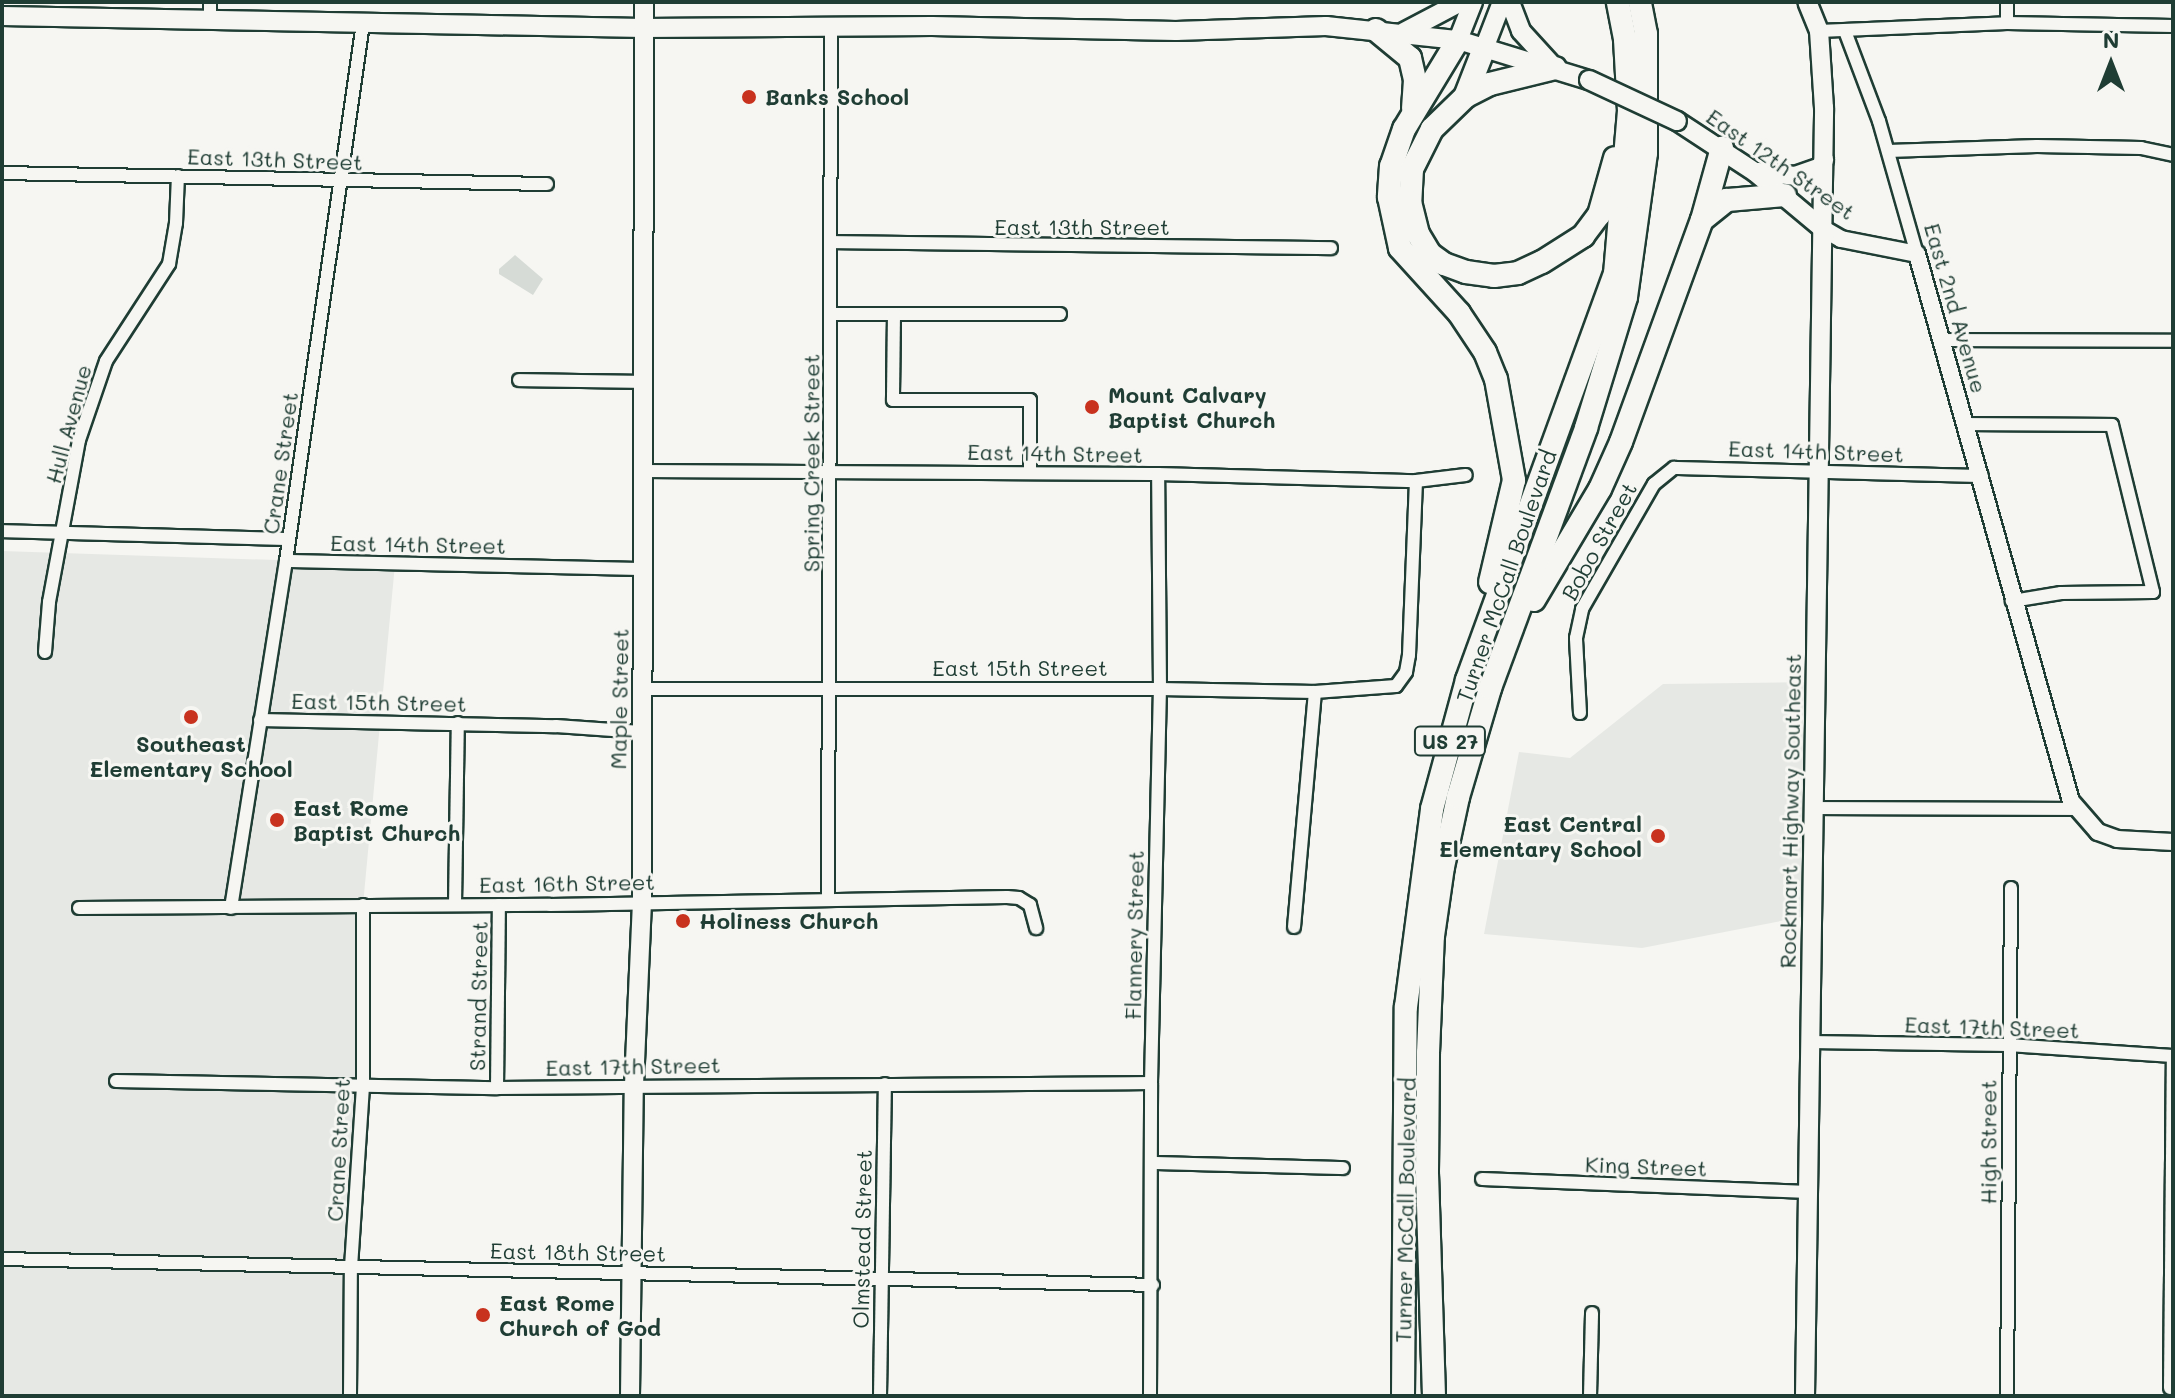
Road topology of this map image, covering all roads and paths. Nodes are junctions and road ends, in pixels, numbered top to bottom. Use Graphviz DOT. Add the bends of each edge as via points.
graph roads {
  1 [pos="210,2"];
  2 [pos="644,2"];
  3 [pos="1461,2"];
  4 [pos="1473,2"];
  5 [pos="1502,2"];
  6 [pos="1510,2"];
  7 [pos="1618,2"];
  8 [pos="1640,2"];
  9 [pos="1807,2"];
  10 [pos="2007,2"];
  11 [pos="2,16"];
  12 [pos="210,22"];
  13 [pos="363,23"];
  14 [pos="2007,23"];
  15 [pos="831,26"];
  16 [pos="2173,26"];
  17 [pos="643,28"];
  18 [pos="1376,30"];
  19 [pos="1819,31"];
  20 [pos="1845,31"];
  21 [pos="1404,32"];
  22 [pos="1458,40"];
  23 [pos="1485,46"];
  24 [pos="1555,68"];
  25 [pos="1465,97"];
  26 [pos="1629,111"];
  27 [pos="1413,114"];
  28 [pos="1722,148"];
  29 [pos="1888,151"];
  30 [pos="2173,155"];
  31 [pos="1824,160"];
  32 [pos="1755,172"];
  33 [pos="2,173"];
  34 [pos="178,176"];
  35 [pos="342,181"];
  36 [pos="547,184"];
  37 [pos="1785,195"];
  38 [pos="1702,220"];
  39 [pos="1822,228"];
  40 [pos="832,242"];
  41 [pos="1331,248"];
  42 [pos="1917,254"];
  43 [pos="832,314"];
  44 [pos="894,314"];
  45 [pos="1060,314"];
  46 [pos="1943,340"];
  47 [pos="2173,341"];
  48 [pos="519,380"];
  49 [pos="642,382"];
  50 [pos="1966,424"];
  51 [pos="644,471"];
  52 [pos="831,471"];
  53 [pos="1030,473"];
  54 [pos="1820,473"];
  55 [pos="1158,474"];
  56 [pos="1466,475"];
  57 [pos="1982,476"];
  58 [pos="1416,481"];
  59 [pos="1654,484"];
  60 [pos="2,531"];
  61 [pos="65,532"];
  62 [pos="288,539"];
  63 [pos="286,561"];
  64 [pos="644,569"];
  65 [pos="2012,601"];
  66 [pos="1510,638"];
  67 [pos="45,652"];
  68 [pos="1467,680"];
  69 [pos="829,688"];
  70 [pos="643,689"];
  71 [pos="1160,689"];
  72 [pos="1315,692"];
  73 [pos="1580,713"];
  74 [pos="260,720"];
  75 [pos="458,723"];
  76 [pos="641,732"];
  77 [pos="1814,808"];
  78 [pos="2076,809"];
  79 [pos="2173,842"];
  80 [pos="2011,888"];
  81 [pos="828,900"];
  82 [pos="642,902"];
  83 [pos="455,904"];
  84 [pos="363,905"];
  85 [pos="499,905"];
  86 [pos="79,908"];
  87 [pos="231,908"];
  88 [pos="1294,927"];
  89 [pos="1036,928"];
  90 [pos="1810,1042"];
  91 [pos="2008,1045"];
  92 [pos="2173,1056"];
  93 [pos="116,1081"];
  94 [pos="1151,1083"];
  95 [pos="885,1084"];
  96 [pos="634,1085"];
  97 [pos="363,1086"];
  98 [pos="497,1088"];
  99 [pos="1153,1163"];
  100 [pos="1343,1168"];
  101 [pos="1482,1179"];
  102 [pos="1809,1192"];
  103 [pos="2,1259"];
  104 [pos="351,1267"];
  105 [pos="632,1273"];
  106 [pos="882,1279"];
  107 [pos="1153,1285"];
  108 [pos="1592,1313"];
  109 [pos="2170,1388"];
  110 [pos="350,1396"];
  111 [pos="630,1396"];
  112 [pos="880,1396"];
  113 [pos="1150,1396"];
  114 [pos="1403,1396"];
  115 [pos="1434,1396"];
  116 [pos="1590,1396"];
  117 [pos="1805,1396"];
  118 [pos="2007,1396"];
  1 -- 12 [label="street"];
  2 -- 17 [label="main road, Maple Street"];
  3 -- 21 [label="main road"];
  4 -- 22 [label="main road"];
  5 -- 23 [label="main road"];
  6 -- 24 [label="main road" via="1521,31"];
  7 -- 26 [label="highway, Turner McCall Boulevard / US 27"];
  8 -- 66 [label="highway, Turner McCall Boulevard / US 27" via="1646,34 1646,153 1626,297 1586,428"];
  9 -- 19 [label="main road"];
  10 -- 14 [label="street"];
  11 -- 12 [label="main road, East 12th Street"];
  12 -- 13 [label="main road, East 12th Street"];
  13 -- 17 [label="main road, East 12th Street"];
  13 -- 35 [label="street, Crane Street"];
  14 -- 16 [label="street"];
  14 -- 20 [label="street"];
  15 -- 17 [label="main road, East 12th Street"];
  15 -- 18 [label="main road, East 12th Street"];
  15 -- 40 [label="street, Spring Creek Street"];
  17 -- 49 [label="main road, Maple Street"];
  18 -- 21 [label="main road, East 12th Street"];
  18 -- 27 [label="highway" via="1410,58"];
  19 -- 20 [label="street"];
  19 -- 31 [label="main road, Rockmart Highway Southeast"];
  20 -- 29 [label="street, East 2nd Avenue"];
  21 -- 22 [label="main road, East 12th Street"];
  22 -- 23 [label="main road, East 12th Street"];
  22 -- 27 [label="highway"];
  23 -- 24 [label="main road, East 12th Street"];
  23 -- 25 [label="highway"];
  24 -- 25 [label="highway" via="1490,84"];
  24 -- 28 [label="main road, East 12th Street, bridge" via="1677,121"];
  25 -- 26 [label="highway" via="1432,129 1412,169 1410,202 1418,234 1430,254 1466,272 1494,276 1518,273 1583,236 1599,215"];
  26 -- 68 [label="highway, Turner McCall Boulevard / US 27" via="1615,274"];
  27 -- 68 [label="highway" via="1391,166 1395,234 1400,248 1459,313 1485,352 1504,409 1514,480"];
  28 -- 32 [label="main road, East 12th Street"];
  28 -- 38 [label="highway"];
  29 -- 30 [label="street" via="2037,146 2141,148"];
  29 -- 42 [label="street, East 2nd Avenue"];
  31 -- 32 [label="main road" via="1821,167 1795,176"];
  31 -- 39 [label="main road, Rockmart Highway Southeast"];
  32 -- 37 [label="main road, East 12th Street"];
  33 -- 34 [label="street, East 13th Street"];
  34 -- 35 [label="street, East 13th Street"];
  34 -- 61 [label="street, Hull Avenue" via="169,264 97,381 70,479"];
  35 -- 36 [label="street, East 13th Street"];
  35 -- 62 [label="street, Crane Street"];
  37 -- 38 [label="highway" via="1727,200"];
  37 -- 39 [label="main road, East 12th Street"];
  38 -- 66 [label="highway" via="1600,489"];
  39 -- 42 [label="street, East 12th Street" via="1841,239"];
  39 -- 54 [label="main road, Rockmart Highway Southeast"];
  40 -- 41 [label="street, East 13th Street"];
  40 -- 43 [label="street, Spring Creek Street"];
  42 -- 46 [label="street, East 2nd Avenue"];
  43 -- 44 [label="street"];
  43 -- 52 [label="street, Spring Creek Street"];
  44 -- 45 [label="street"];
  44 -- 53 [label="street" via="893,400 1030,400"];
  46 -- 47 [label="street"];
  46 -- 50 [label="street, East 2nd Avenue"];
  48 -- 49 [label="street"];
  49 -- 51 [label="main road, Maple Street"];
  50 -- 57 [label="street, East 2nd Avenue"];
  50 -- 65 [label="street" via="2112,425 2153,592 2061,593"];
  51 -- 52 [label="street, East 14th Street"];
  51 -- 64 [label="main road, Maple Street"];
  52 -- 53 [label="street, East 14th Street"];
  52 -- 69 [label="street, Spring Creek Street"];
  53 -- 55 [label="street, East 14th Street"];
  54 -- 57 [label="street, East 14th Street"];
  54 -- 59 [label="street, East 14th Street" via="1680,466"];
  54 -- 77 [label="main road, Rockmart Highway Southeast"];
  55 -- 58 [label="street, East 14th Street"];
  55 -- 71 [label="street, Flannery Street"];
  56 -- 58 [label="street, East 14th Street"];
  57 -- 65 [label="street, East 2nd Avenue"];
  58 -- 72 [label="street, East 15th Street" via="1406,672 1396,686"];
  59 -- 73 [label="street, Bobo Street" via="1582,609 1577,625"];
  60 -- 61 [label="street"];
  61 -- 62 [label="street"];
  61 -- 67 [label="street, Hull Avenue" via="49,602"];
  62 -- 63 [label="street, Crane Street"];
  63 -- 64 [label="street, East 14th Street"];
  63 -- 74 [label="street, Crane Street"];
  64 -- 70 [label="main road, Maple Street"];
  65 -- 78 [label="street, East 2nd Avenue" via="2061,774"];
  66 -- 115 [label="highway, Turner McCall Boulevard / US 27" via="1458,797 1433,936 1427,1171"];
  68 -- 114 [label="highway, Turner McCall Boulevard / US 27" via="1432,809 1406,1007"];
  69 -- 70 [label="street, East 15th Street"];
  69 -- 71 [label="street, East 15th Street"];
  69 -- 81 [label="street, Spring Creek Street"];
  70 -- 76 [label="main road, Maple Street"];
  71 -- 72 [label="street, East 15th Street"];
  71 -- 94 [label="street, Flannery Street"];
  72 -- 88 [label="street"];
  74 -- 75 [label="street, East 15th Street"];
  74 -- 87 [label="street, Crane Street"];
  75 -- 76 [label="street, East 15th Street"];
  75 -- 83 [label="street, Strand Street"];
  76 -- 82 [label="main road, Maple Street"];
  77 -- 78 [label="street"];
  77 -- 90 [label="main road, Rockmart Highway Southeast"];
  78 -- 79 [label="street" via="2098,832 2117,839"];
  80 -- 91 [label="street, High Street"];
  81 -- 82 [label="street, East 16th Street"];
  81 -- 89 [label="street, East 16th Street" via="1019,898 1030,905"];
  82 -- 85 [label="street, East 16th Street"];
  82 -- 96 [label="main road, Maple Street"];
  83 -- 84 [label="street, East 16th Street"];
  83 -- 85 [label="street, East 16th Street"];
  84 -- 87 [label="street, East 16th Street"];
  84 -- 97 [label="street, Crane Street"];
  85 -- 98 [label="street, Strand Street"];
  86 -- 87 [label="street, East 16th Street"];
  90 -- 91 [label="street, East 17th Street"];
  90 -- 102 [label="main road, Rockmart Highway Southeast"];
  91 -- 92 [label="street, East 17th Street"];
  91 -- 118 [label="street, High Street"];
  92 -- 109 [label="street"];
  93 -- 97 [label="street, East 17th Street"];
  94 -- 95 [label="street, East 17th Street"];
  94 -- 99 [label="street, Flannery Street"];
  95 -- 96 [label="street, East 17th Street"];
  95 -- 106 [label="street, Olmstead Street"];
  96 -- 98 [label="street, East 17th Street"];
  96 -- 105 [label="main road, Maple Street"];
  97 -- 98 [label="street, East 17th Street"];
  97 -- 104 [label="street, Crane Street"];
  99 -- 100 [label="street"];
  99 -- 107 [label="street, Flannery Street"];
  101 -- 102 [label="street, King Street"];
  102 -- 117 [label="main road, Rockmart Highway Southeast"];
  103 -- 104 [label="street, East 18th Street"];
  104 -- 105 [label="street, East 18th Street"];
  104 -- 110 [label="street, Crane Street"];
  105 -- 106 [label="street, East 18th Street"];
  105 -- 111 [label="main road, Maple Street"];
  106 -- 107 [label="street, East 18th Street"];
  106 -- 112 [label="street, Olmstead Street"];
  107 -- 113 [label="street, Flannery Street"];
  108 -- 116 [label="street"];
}
